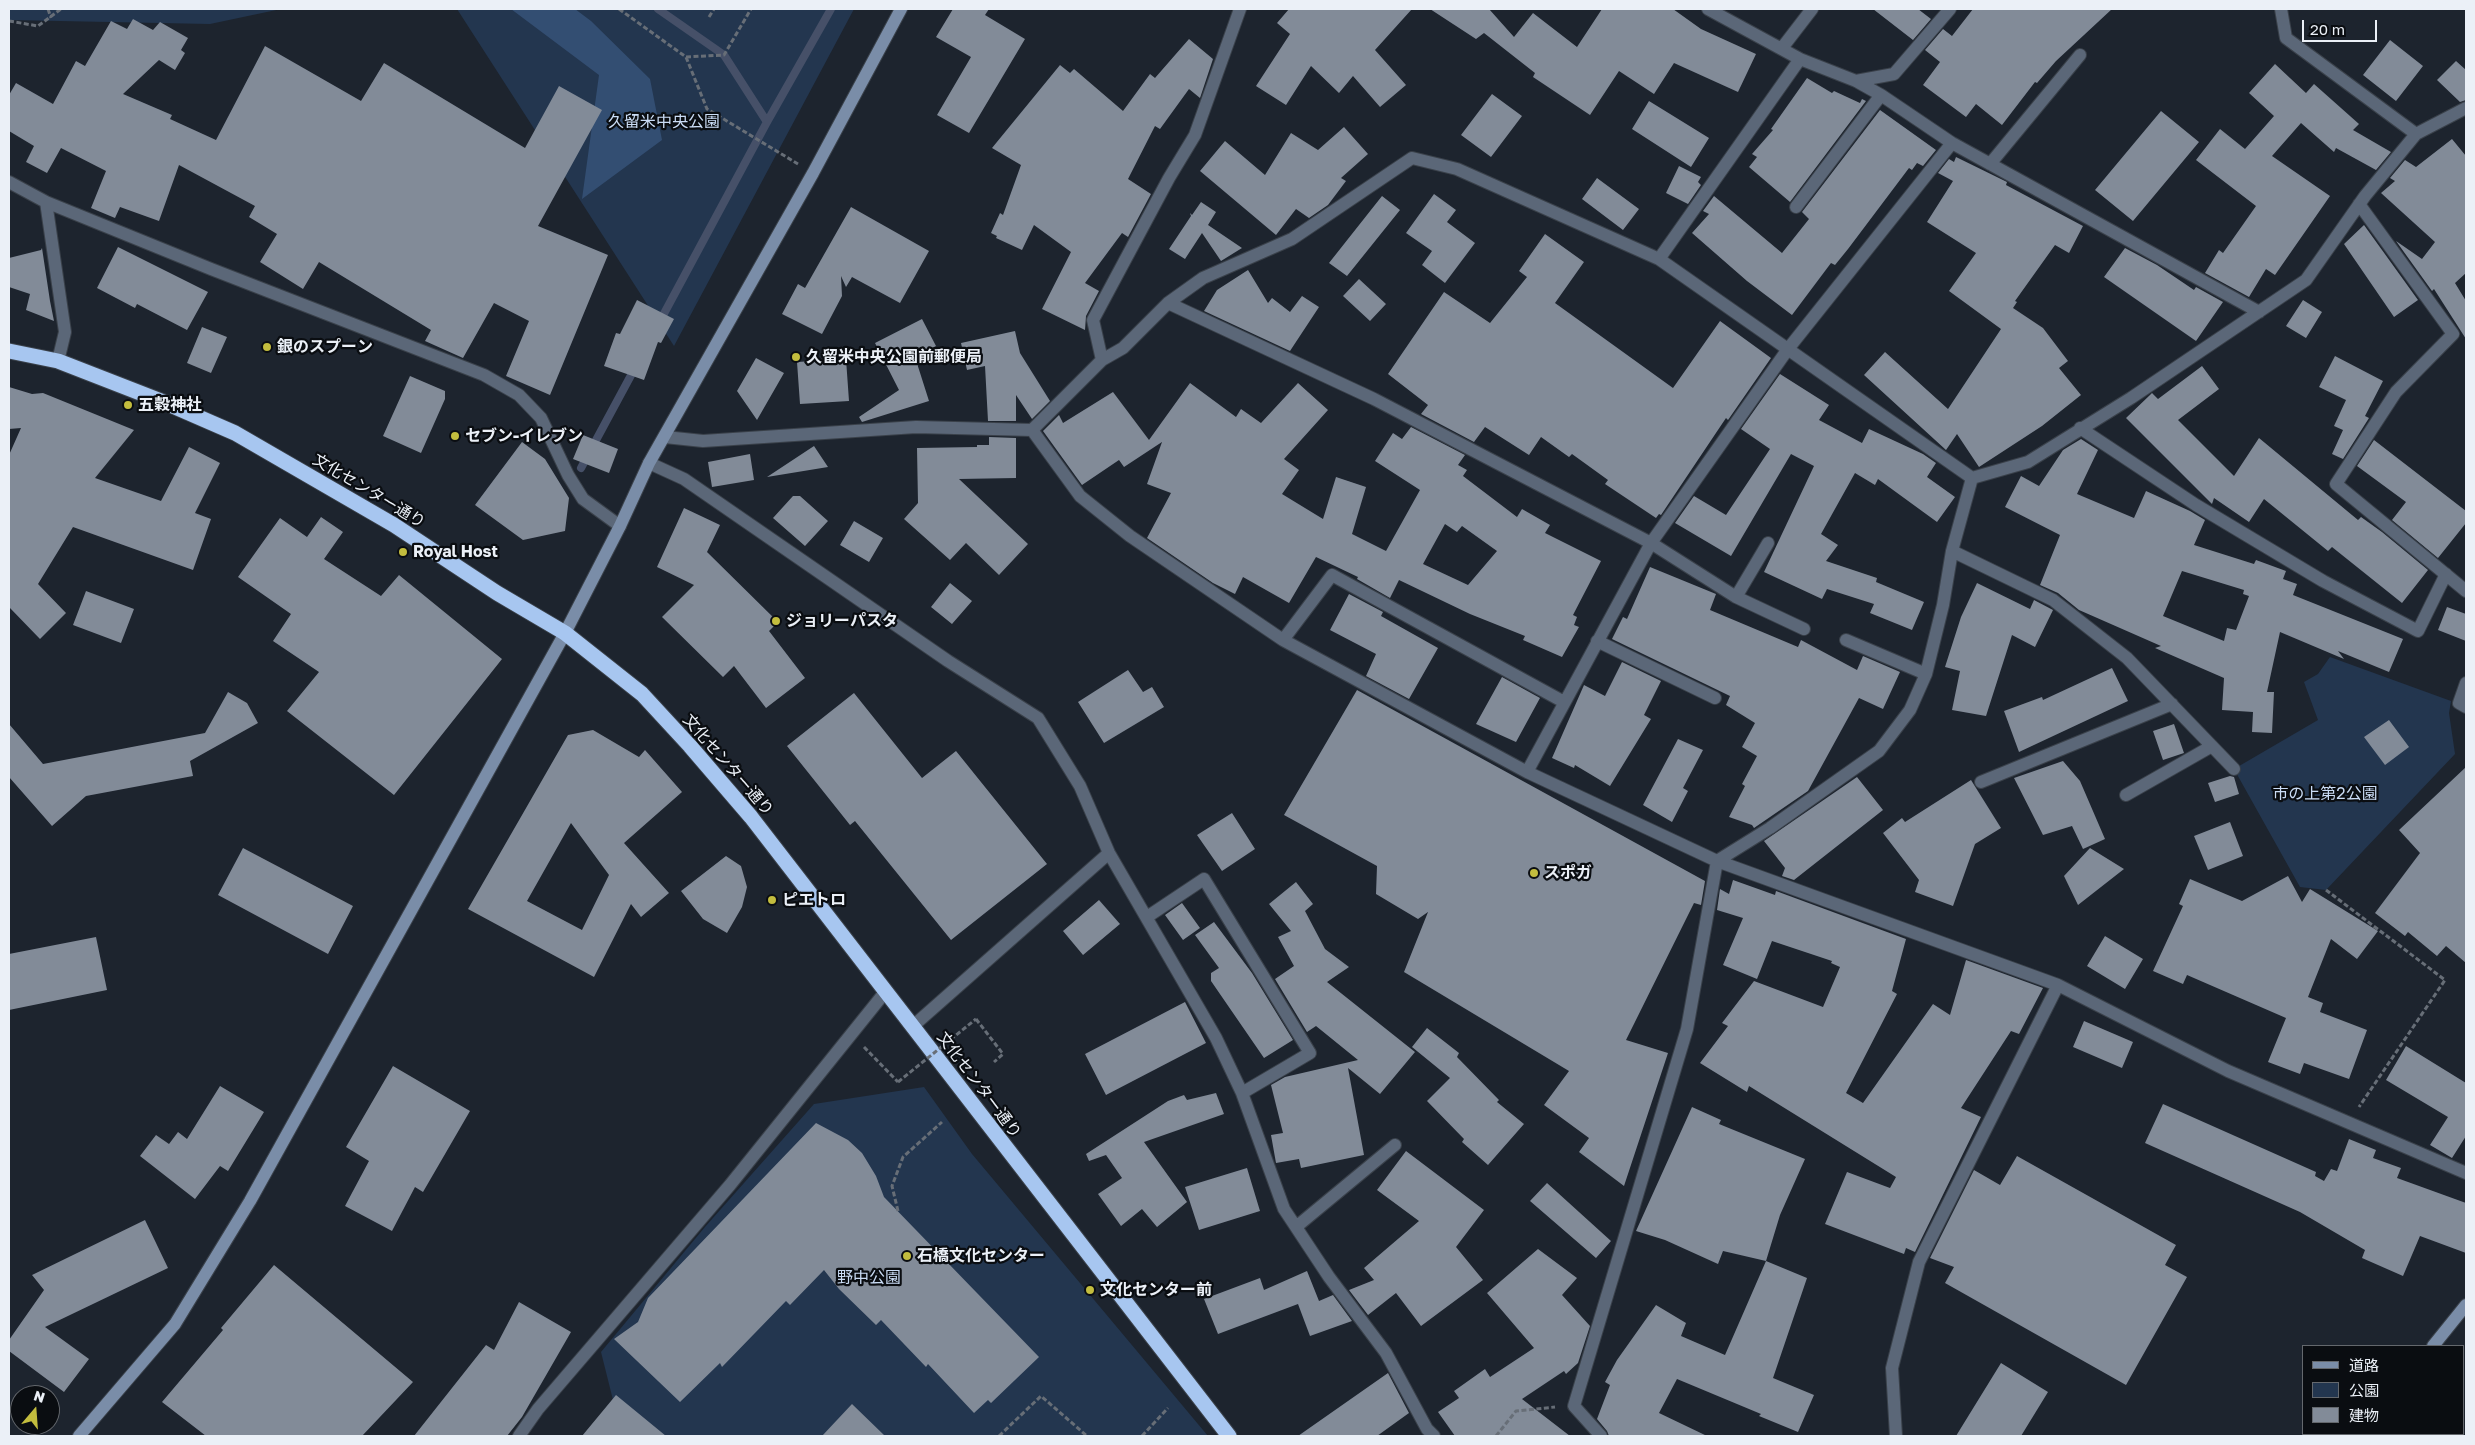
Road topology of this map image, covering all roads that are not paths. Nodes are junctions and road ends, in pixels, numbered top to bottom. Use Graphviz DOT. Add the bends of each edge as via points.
graph roads {
  1 [pos="900,9"];
  2 [pos="1240,9"];
  3 [pos="1708,9"];
  4 [pos="1812,9"];
  5 [pos="1950,9"];
  6 [pos="2281,9"];
  7 [pos="1782,48"];
  8 [pos="2080,55"];
  9 [pos="1800,59"];
  10 [pos="1856,81"];
  11 [pos="1881,95"];
  12 [pos="2466,108"];
  13 [pos="2416,134"];
  14 [pos="1952,143"];
  15 [pos="1990,164"];
  16 [pos="9,182"];
  17 [pos="46,202"];
  18 [pos="2359,204"];
  19 [pos="1796,207"];
  20 [pos="1659,259"];
  21 [pos="1168,303"];
  22 [pos="2259,312"];
  23 [pos="1788,349"];
  24 [pos="9,350"];
  25 [pos="1102,360"];
  26 [pos="58,361"];
  27 [pos="2080,428"];
  28 [pos="1032,430"];
  29 [pos="665,437"];
  30 [pos="648,463"];
  31 [pos="1972,478"];
  32 [pos="620,526"];
  33 [pos="1651,543"];
  34 [pos="1768,544"];
  35 [pos="1952,551"];
  36 [pos="2446,574"];
  37 [pos="2466,591"];
  38 [pos="1736,597"];
  39 [pos="1804,629"];
  40 [pos="565,633"];
  41 [pos="1283,640"];
  42 [pos="1846,640"];
  43 [pos="1597,641"];
  44 [pos="1926,674"];
  45 [pos="2466,683"];
  46 [pos="1715,698"];
  47 [pos="1564,702"];
  48 [pos="2172,704"];
  49 [pos="2466,707"];
  50 [pos="2212,746"];
  51 [pos="2234,770"];
  52 [pos="1527,772"];
  53 [pos="1981,782"];
  54 [pos="2126,795"];
  55 [pos="1109,854"];
  56 [pos="1717,860"];
  57 [pos="1147,917"];
  58 [pos="2058,985"];
  59 [pos="886,991"];
  60 [pos="914,1026"];
  61 [pos="1242,1093"];
  62 [pos="1395,1145"];
  63 [pos="2466,1173"];
  64 [pos="1296,1227"];
  65 [pos="2466,1305"];
  66 [pos="2434,1345"];
  67 [pos="79,1436"];
  68 [pos="519,1436"];
  69 [pos="1229,1436"];
  70 [pos="1434,1436"];
  71 [pos="1602,1436"];
  72 [pos="1896,1436"];
  1 -- 29 [label="street" via="813,173"];
  2 -- 25 [label="street" via="1196,135 1169,178 1093,320"];
  3 -- 7 [label="street"];
  4 -- 7 [label="street"];
  5 -- 10 [label="street" via="1894,74"];
  6 -- 13 [label="street" via="2286,38"];
  7 -- 9 [label="street"];
  8 -- 15 [label="street"];
  9 -- 10 [label="street"];
  9 -- 20 [label="street"];
  10 -- 11 [label="street"];
  11 -- 14 [label="street"];
  11 -- 19 [label="street"];
  12 -- 13 [label="street"];
  13 -- 18 [label="street"];
  14 -- 15 [label="street"];
  14 -- 23 [label="street"];
  15 -- 22 [label="street"];
  16 -- 17 [label="street"];
  17 -- 26 [label="street" via="65,332"];
  17 -- 32 [label="street" via="484,375 519,395 542,418 568,475 583,499"];
  18 -- 22 [label="street" via="2306,280"];
  18 -- 36 [label="street" via="2453,334 2396,392 2336,484"];
  20 -- 21 [label="street" via="1457,169 1412,158 1292,239 1203,278"];
  20 -- 23 [label="street"];
  21 -- 25 [label="street" via="1123,348"];
  21 -- 33 [label="street" via="1374,399"];
  22 -- 27 [label="street" via="2131,398"];
  23 -- 31 [label="street"];
  23 -- 33 [label="street"];
  24 -- 26 [label="highway, 文化センター通り"];
  25 -- 28 [label="street"];
  26 -- 40 [label="highway, 文化センター通り" via="235,433 394,525"];
  27 -- 31 [label="street" via="2028,462"];
  27 -- 36 [label="street" via="2196,505 2306,571 2418,630"];
  28 -- 29 [label="street" via="916,427 703,440"];
  28 -- 41 [label="street" via="1080,496 1130,536"];
  29 -- 30 [label="street"];
  30 -- 32 [label="street"];
  30 -- 55 [label="street" via="684,479 948,661 1038,718 1080,786"];
  31 -- 35 [label="street"];
  32 -- 40 [label="street"];
  33 -- 38 [label="street"];
  33 -- 43 [label="street"];
  34 -- 38 [label="street"];
  35 -- 44 [label="street"];
  35 -- 48 [label="street" via="2053,600 2127,658"];
  36 -- 37 [label="street"];
  38 -- 39 [label="street"];
  40 -- 59 [label="highway, 文化センター通り" via="642,694 690,746 751,817"];
  40 -- 67 [label="street" via="250,1201 175,1324"];
  41 -- 47 [label="street" via="1332,575"];
  41 -- 52 [label="street"];
  42 -- 44 [label="street"];
  43 -- 46 [label="street"];
  43 -- 47 [label="street"];
  44 -- 56 [label="street" via="1910,710 1879,751 1770,828"];
  45 -- 49 [label="street" via="2459,703"];
  47 -- 52 [label="street"];
  48 -- 50 [label="street"];
  48 -- 53 [label="street"];
  50 -- 51 [label="street"];
  50 -- 54 [label="street"];
  52 -- 56 [label="street"];
  55 -- 57 [label="street"];
  55 -- 60 [label="street"];
  56 -- 58 [label="street"];
  56 -- 71 [label="street" via="1687,1028 1574,1406"];
  57 -- 61 [label="street" via="1216,1038"];
  57 -- 61 [label="street" via="1204,879 1310,1053"];
  58 -- 63 [label="street" via="2228,1070"];
  58 -- 72 [label="street" via="1919,1262 1892,1368"];
  59 -- 60 [label="highway, 文化センター通り"];
  59 -- 68 [label="street" via="730,1185"];
  60 -- 69 [label="highway, 文化センター通り"];
  61 -- 64 [label="street" via="1284,1209"];
  62 -- 64 [label="street"];
  64 -- 70 [label="street" via="1386,1353 1427,1429"];
  65 -- 66 [label="street"];
}
